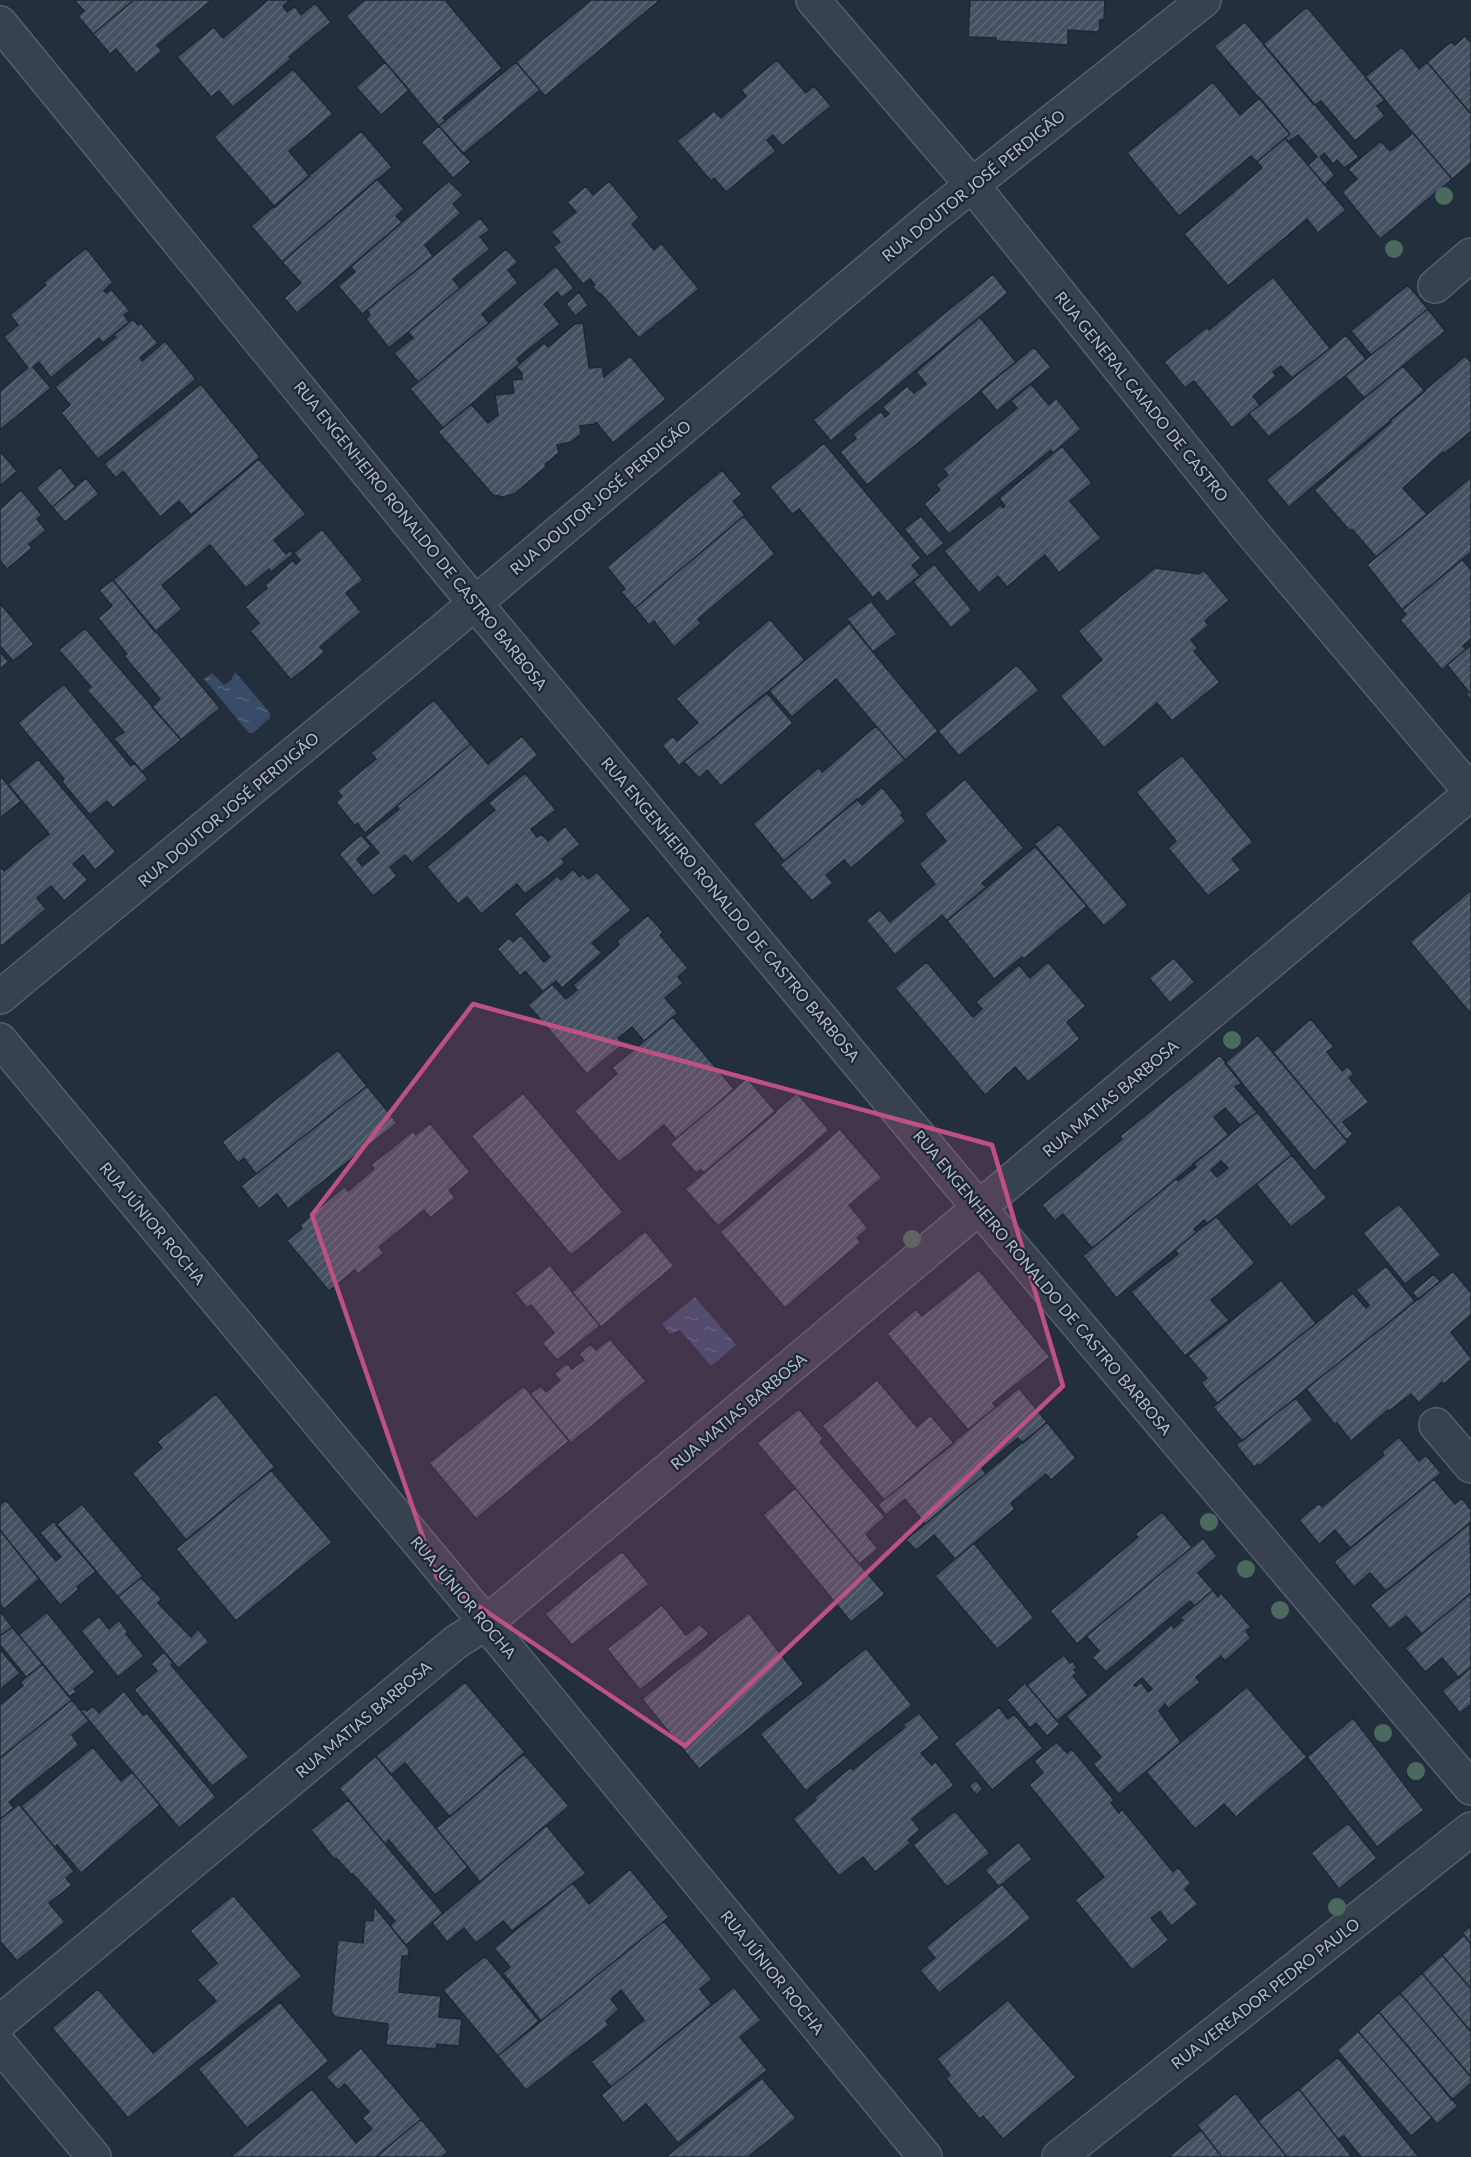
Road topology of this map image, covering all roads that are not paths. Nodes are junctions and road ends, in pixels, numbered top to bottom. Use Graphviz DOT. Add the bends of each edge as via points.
graph roads {
  1 [pos="813,0"];
  2 [pos="1204,0"];
  3 [pos="0,23"];
  4 [pos="973,186"];
  5 [pos="1471,255"];
  6 [pos="1436,286"];
  7 [pos="475,602"];
  8 [pos="1471,793"];
  9 [pos="0,998"];
  10 [pos="0,1040"];
  11 [pos="980,1208"];
  12 [pos="1436,1425"];
  13 [pos="1471,1466"];
  14 [pos="486,1623"];
  15 [pos="1471,1788"];
  16 [pos="1471,1829"];
  17 [pos="0,2022"];
  18 [pos="0,2045"];
  19 [pos="94,2157"];
  20 [pos="925,2157"];
  21 [pos="1059,2157"];
  1 -- 4 [label="street, RUA GENERAL CAIADO DE CASTRO"];
  2 -- 4 [label="street, RUA DOUTOR JOSÉ PERDIGÃO"];
  3 -- 7 [label="street, RUA ENGENHEIRO RONALDO DE CASTRO BARBOSA"];
  4 -- 7 [label="street, RUA DOUTOR JOSÉ PERDIGÃO"];
  4 -- 8 [label="street, RUA GENERAL CAIADO DE CASTRO" via="1248,528"];
  5 -- 6 [label="street"];
  7 -- 9 [label="street, RUA DOUTOR JOSÉ PERDIGÃO"];
  7 -- 11 [label="street, RUA ENGENHEIRO RONALDO DE CASTRO BARBOSA"];
  8 -- 11 [label="street, RUA MATIAS BARBOSA"];
  10 -- 14 [label="street, RUA JÚNIOR ROCHA"];
  11 -- 14 [label="street, RUA MATIAS BARBOSA"];
  11 -- 15 [label="street, RUA ENGENHEIRO RONALDO DE CASTRO BARBOSA"];
  12 -- 13 [label="street"];
  14 -- 17 [label="street, RUA MATIAS BARBOSA" via="447,1650"];
  14 -- 20 [label="street, RUA JÚNIOR ROCHA"];
  16 -- 21 [label="street, RUA VEREADOR PEDRO PAULO"];
  18 -- 19 [label="street"];
}
